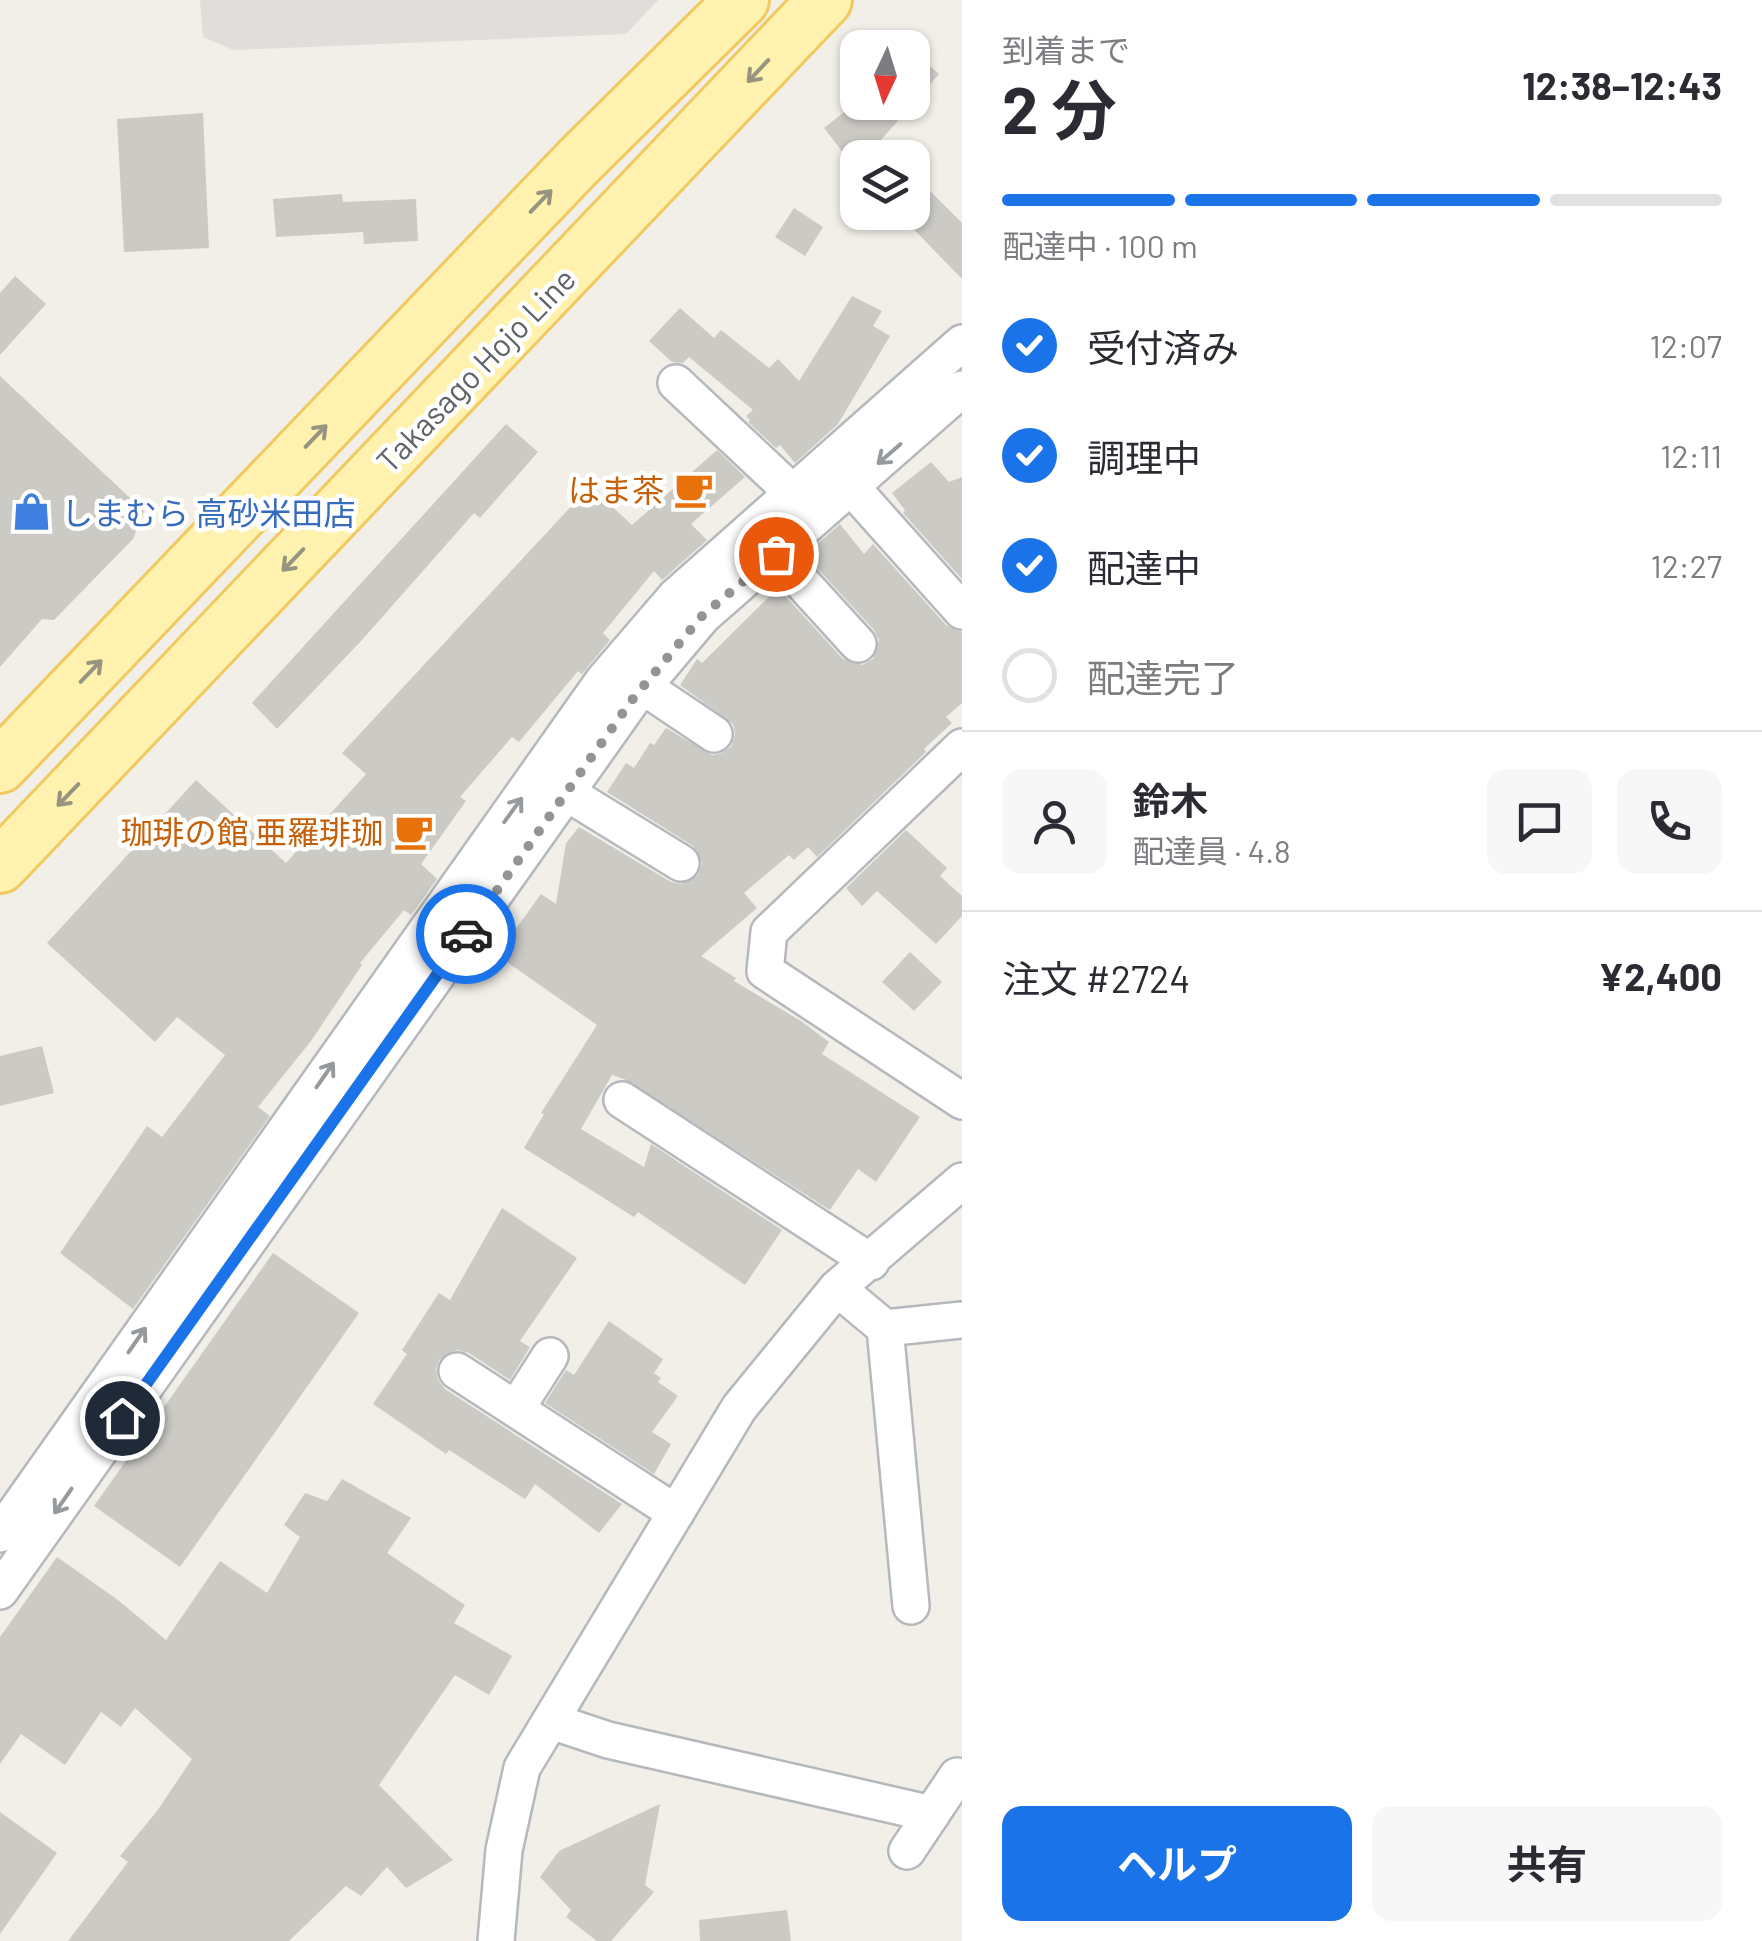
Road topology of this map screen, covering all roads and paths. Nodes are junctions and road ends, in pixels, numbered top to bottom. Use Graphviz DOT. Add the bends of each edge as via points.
graph roads {
  1 [pos="742,0"];
  2 [pos="825,0"];
  3 [pos="962,344"];
  4 [pos="676,383"];
  5 [pos="962,389"];
  6 [pos="840,475"];
  7 [pos="794,494"];
  8 [pos="776,554"];
  9 [pos="962,611"];
  10 [pos="858,644"];
  11 [pos="644,687"];
  12 [pos="714,734"];
  13 [pos="962,747"];
  14 [pos="0,766"];
  15 [pos="567,793"];
  16 [pos="681,863"];
  17 [pos="0,866"];
  18 [pos="622,1100"];
  19 [pos="962,1101"];
  20 [pos="962,1181"];
  21 [pos="871,1262"];
  22 [pos="837,1288"];
  23 [pos="962,1320"];
  24 [pos="885,1328"];
  25 [pos="550,1356"];
  26 [pos="457,1371"];
  27 [pos="516,1409"];
  28 [pos="90,1434"];
  29 [pos="676,1513"];
  30 [pos="0,1534"];
  31 [pos="0,1591"];
  32 [pos="911,1606"];
  33 [pos="551,1721"];
  34 [pos="957,1776"];
  35 [pos="932,1814"];
  36 [pos="907,1851"];
  37 [pos="496,1941"];
  14 -- 1 [label="main road, Takasago Hojo Line, one-way" via="580,160"];
  2 -- 17 [label="main road, Takasago Hojo Line, one-way"];
  3 -- 6 [label="street"];
  4 -- 7 [label="street"];
  5 -- 6 [label="street, one-way"];
  6 -- 7 [label="street"];
  6 -- 8 [label="street"];
  6 -- 9 [label="street"];
  28 -- 7 [label="street, one-way" via="603,681 676,596"];
  8 -- 10 [label="street"];
  8 -- 11 [label="street" via="702,616"];
  11 -- 12 [label="street"];
  11 -- 15 [label="street"];
  13 -- 19 [label="street" via="769,932 765,971"];
  15 -- 16 [label="street"];
  15 -- 28 [label="street"];
  18 -- 21 [label="street"];
  20 -- 21 [label="street"];
  21 -- 22 [label="street"];
  22 -- 24 [label="street"];
  22 -- 29 [label="street" via="739,1408"];
  23 -- 24 [label="street"];
  24 -- 32 [label="street"];
  25 -- 27 [label="street"];
  26 -- 27 [label="street"];
  27 -- 29 [label="street"];
  28 -- 30 [label="street"];
  28 -- 31 [label="street, one-way"];
  29 -- 33 [label="street"];
  33 -- 35 [label="street"];
  33 -- 37 [label="street" via="522,1768 504,1850"];
  34 -- 35 [label="street"];
  35 -- 36 [label="street"];
}
